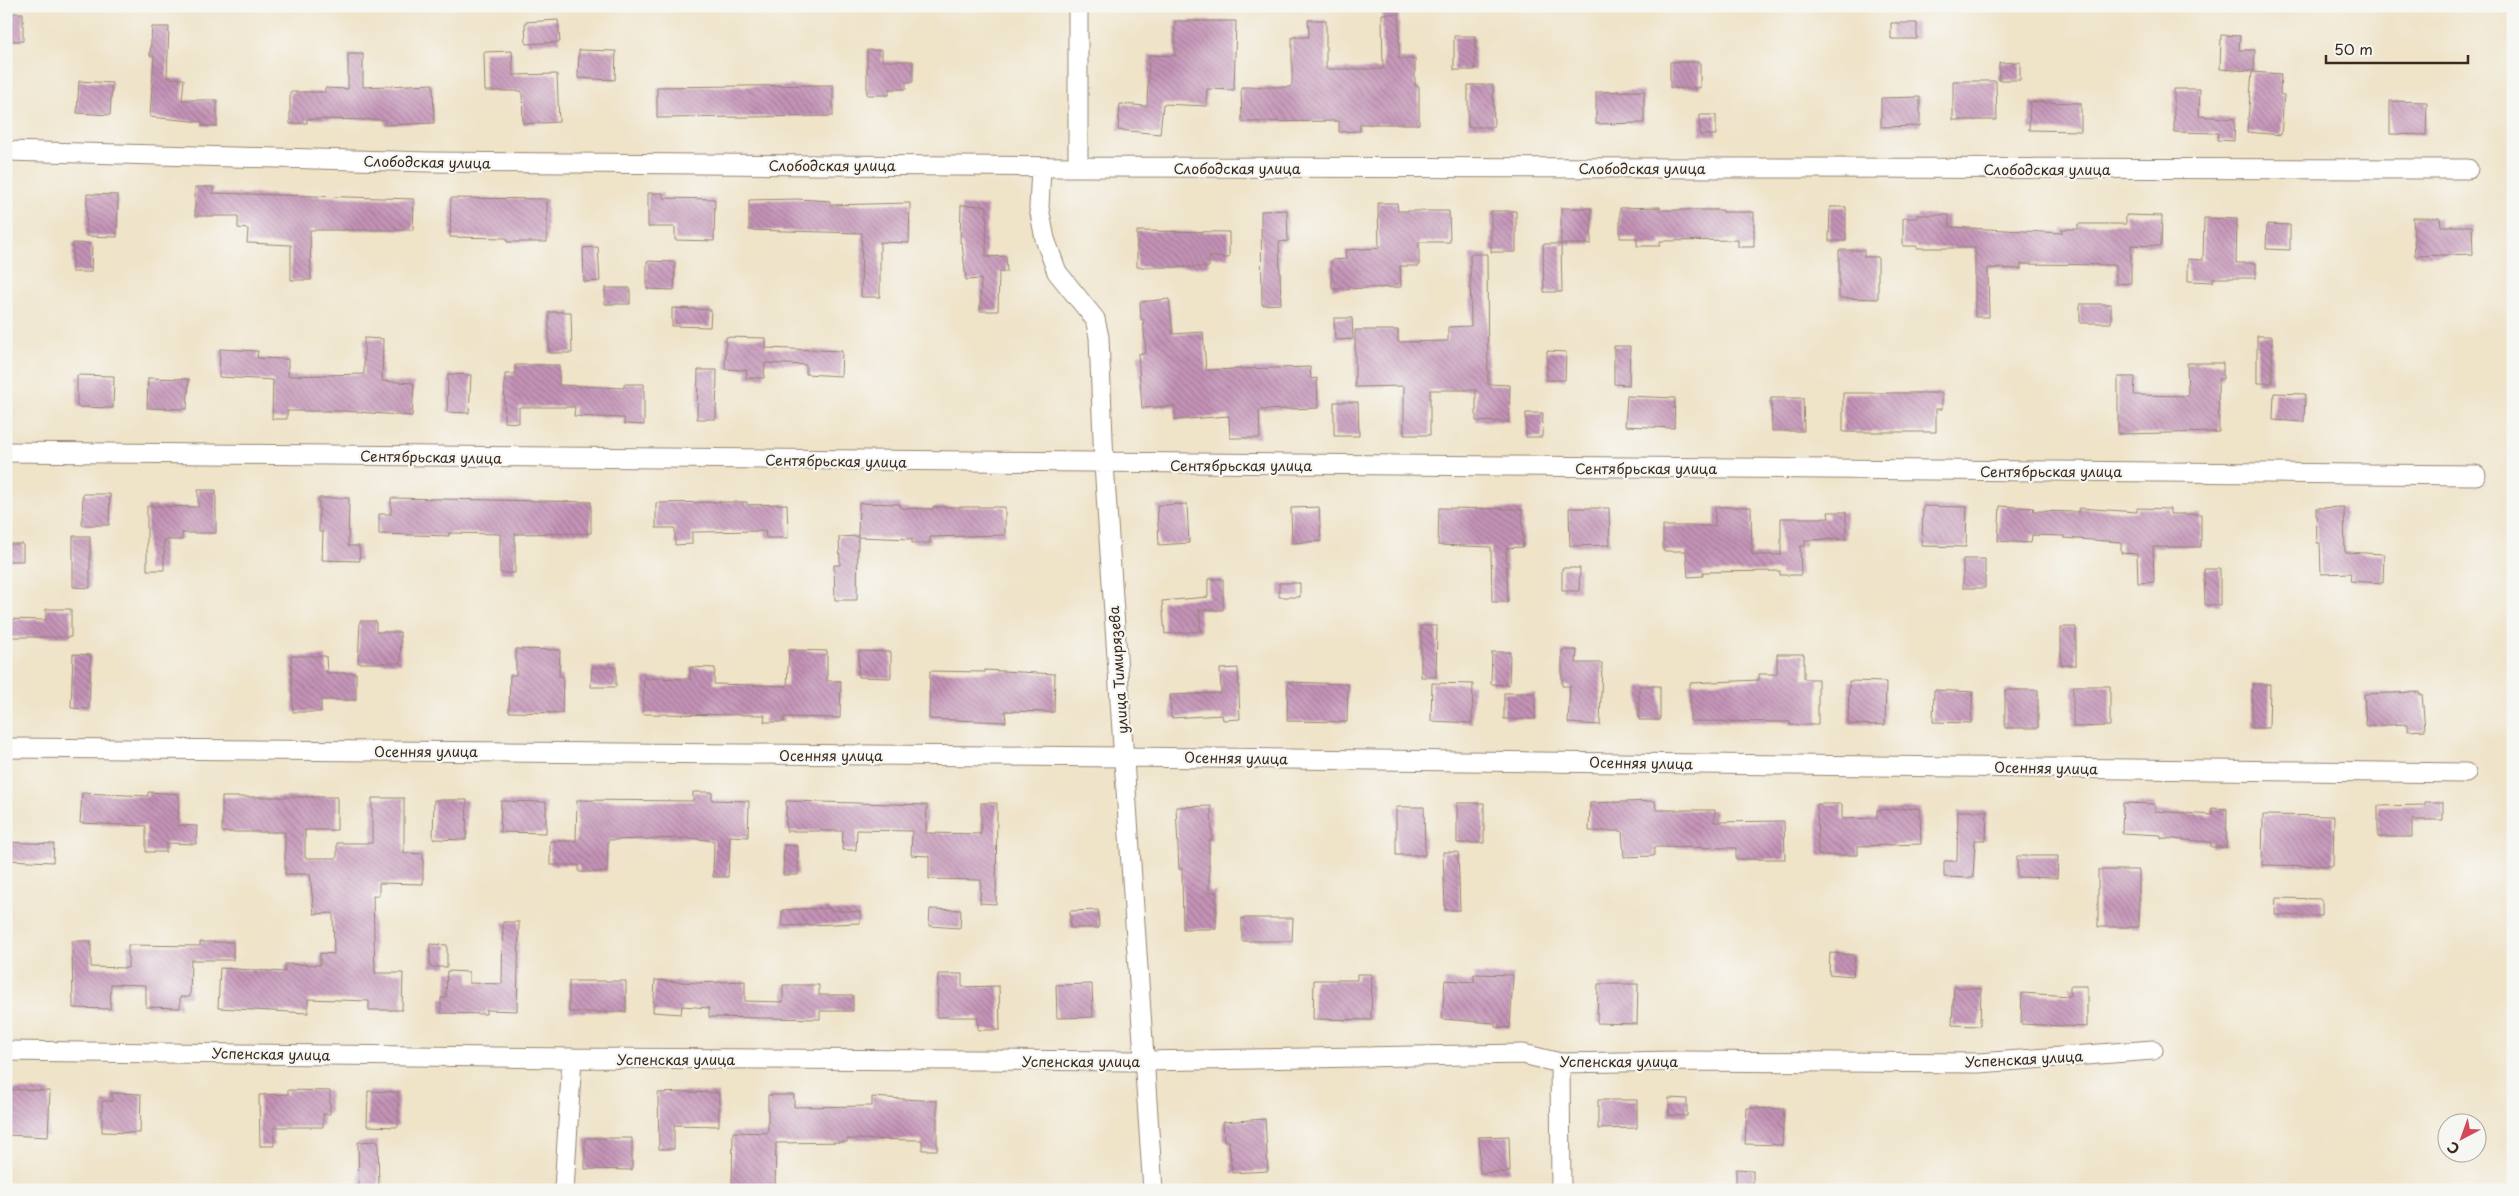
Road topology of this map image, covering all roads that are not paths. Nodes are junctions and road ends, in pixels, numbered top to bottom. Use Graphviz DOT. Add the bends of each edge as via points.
graph roads {
  1 [pos="1078,6"];
  2 [pos="6,151"];
  3 [pos="1041,167"];
  4 [pos="1078,167"];
  5 [pos="2468,169"];
  6 [pos="6,452"];
  7 [pos="1104,464"];
  8 [pos="2476,475"];
  9 [pos="6,748"];
  10 [pos="1124,757"];
  11 [pos="2466,773"];
  12 [pos="2153,1050"];
  13 [pos="6,1051"];
  14 [pos="572,1058"];
  15 [pos="1144,1061"];
  16 [pos="1560,1063"];
  17 [pos="564,1190"];
  18 [pos="1153,1190"];
  19 [pos="1562,1190"];
  1 -- 4 [label="street"];
  2 -- 3 [label="street, Слободская улица" via="430,162"];
  3 -- 4 [label="street, Слободская улица"];
  3 -- 7 [label="street, улица Тимирязева" via="1039,208 1045,239 1057,272 1095,319 1100,337"];
  4 -- 5 [label="street, Слободская улица"];
  6 -- 7 [label="street, Сентябрьская улица"];
  7 -- 8 [label="street, Сентябрьская улица"];
  7 -- 10 [label="street, улица Тимирязева"];
  9 -- 10 [label="street, Осенняя улица"];
  10 -- 11 [label="street, Осенняя улица"];
  10 -- 15 [label="street, улица Тимирязева"];
  12 -- 16 [label="street, Успенская улица" via="1979,1063"];
  13 -- 14 [label="street, Успенская улица"];
  14 -- 15 [label="street, Успенская улица"];
  14 -- 17 [label="street"];
  15 -- 16 [label="street, Успенская улица" via="1523,1054"];
  15 -- 18 [label="street, улица Тимирязева"];
  16 -- 19 [label="street"];
}
